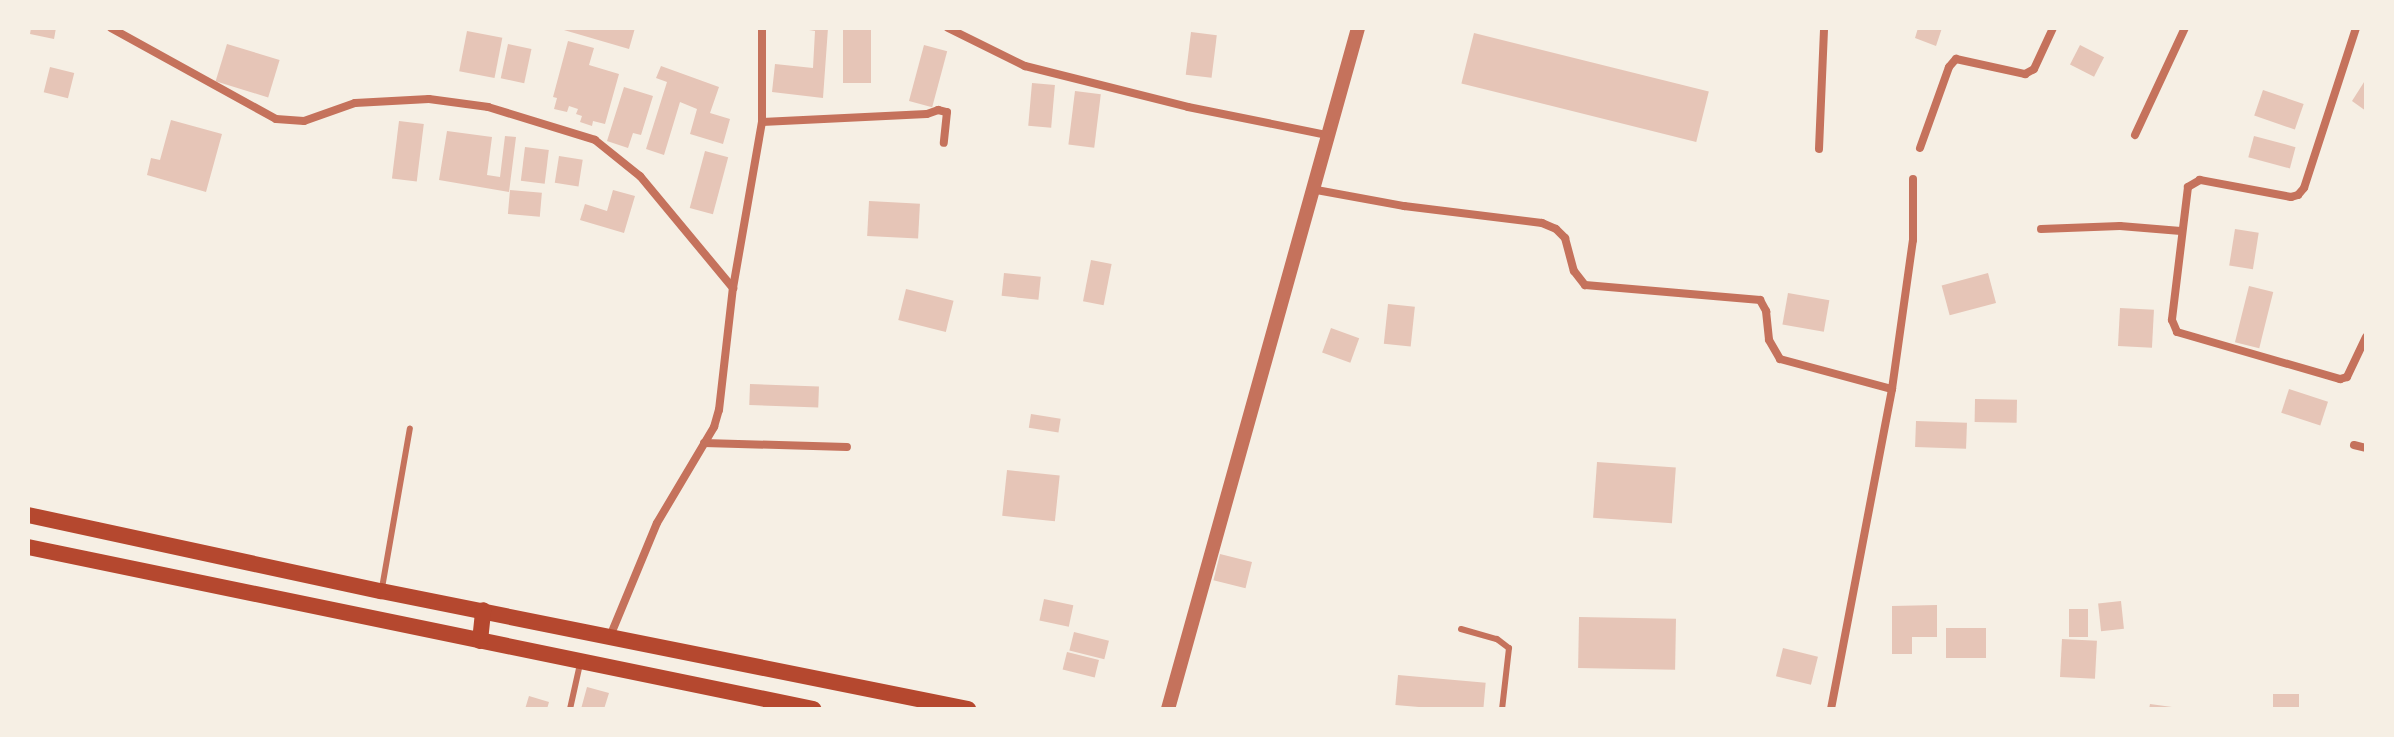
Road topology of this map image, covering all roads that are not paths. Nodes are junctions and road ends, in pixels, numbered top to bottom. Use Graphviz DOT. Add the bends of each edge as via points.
graph roads {
  1 [pos="111,28"];
  2 [pos="762,28"];
  3 [pos="948,28"];
  4 [pos="1358,28"];
  5 [pos="1824,28"];
  6 [pos="2053,28"];
  7 [pos="2185,28"];
  8 [pos="2356,28"];
  9 [pos="762,122"];
  10 [pos="1327,135"];
  11 [pos="2135,135"];
  12 [pos="944,143"];
  13 [pos="1920,148"];
  14 [pos="1819,149"];
  15 [pos="1913,179"];
  16 [pos="1311,189"];
  17 [pos="2041,229"];
  18 [pos="2181,231"];
  19 [pos="733,288"];
  20 [pos="2366,337"];
  21 [pos="1892,389"];
  22 [pos="410,428"];
  23 [pos="704,443"];
  24 [pos="2354,445"];
  25 [pos="847,447"];
  26 [pos="2366,448"];
  27 [pos="28,515"];
  28 [pos="28,547"];
  29 [pos="381,591"];
  30 [pos="483,610"];
  31 [pos="1461,629"];
  32 [pos="611,634"];
  33 [pos="480,641"];
  34 [pos="581,661"];
  35 [pos="570,709"];
  36 [pos="813,709"];
  37 [pos="968,709"];
  38 [pos="1168,709"];
  39 [pos="1502,709"];
  40 [pos="1831,709"];
  1 -- 19 [label="street" via="276,119 304,121 355,103 429,99 488,107 595,140 640,176"];
  2 -- 9 [label="street"];
  3 -- 10 [label="street" via="1025,66"];
  4 -- 10 [label="street"];
  5 -- 14 [label="street"];
  6 -- 13 [label="street" via="2034,69 2025,74 1956,59"];
  7 -- 11 [label="street"];
  8 -- 18 [label="street" via="2304,188 2291,197 2193,181"];
  9 -- 12 [label="street" via="938,110 947,112"];
  9 -- 19 [label="street"];
  10 -- 16 [label="street"];
  15 -- 21 [label="street" via="1913,240"];
  16 -- 21 [label="street" via="1542,223 1565,238 1574,271 1585,285 1760,300 1769,340 1780,359"];
  16 -- 38 [label="street"];
  17 -- 18 [label="street" via="2120,226"];
  18 -- 20 [label="street" via="2172,320 2177,332 2340,379 2347,377"];
  19 -- 23 [label="street" via="719,410"];
  21 -- 40 [label="street"];
  22 -- 29 [label="lane"];
  23 -- 25 [label="street"];
  23 -- 32 [label="street" via="657,523"];
  24 -- 26 [label="street"];
  27 -- 29 [label="main road"];
  28 -- 33 [label="main road"];
  29 -- 30 [label="main road"];
  30 -- 32 [label="main road"];
  30 -- 33 [label="main road"];
  31 -- 39 [label="lane" via="1509,648"];
  32 -- 37 [label="main road"];
  33 -- 34 [label="main road"];
  34 -- 35 [label="lane"];
  34 -- 36 [label="main road"];
}
